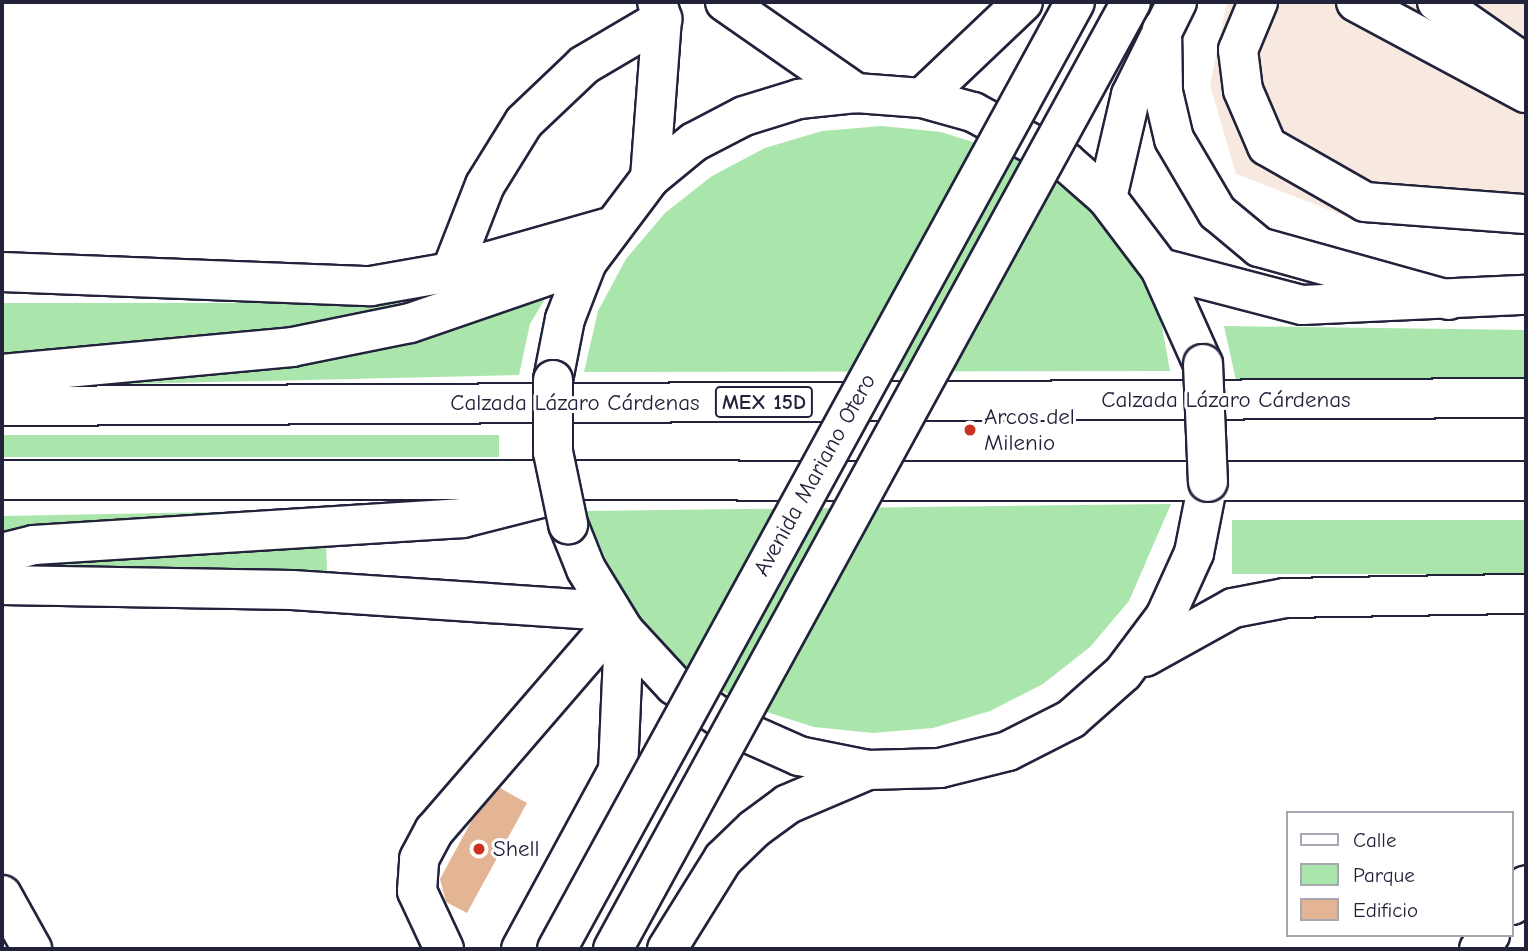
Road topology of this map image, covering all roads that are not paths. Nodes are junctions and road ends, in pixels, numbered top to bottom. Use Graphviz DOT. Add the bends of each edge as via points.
graph roads {
  1 [pos="725,2"];
  2 [pos="1023,2"];
  3 [pos="1075,2"];
  4 [pos="1131,2"];
  5 [pos="1258,2"];
  6 [pos="1356,2"];
  7 [pos="1437,2"];
  8 [pos="660,10"];
  9 [pos="1169,15"];
  10 [pos="1526,64"];
  11 [pos="856,93"];
  12 [pos="1526,93"];
  13 [pos="922,98"];
  14 [pos="650,178"];
  15 [pos="1107,198"];
  16 [pos="1526,214"];
  17 [pos="607,228"];
  18 [pos="587,262"];
  19 [pos="1160,268"];
  20 [pos="2,272"];
  21 [pos="451,272"];
  22 [pos="1526,295"];
  23 [pos="1449,300"];
  24 [pos="2,374"];
  25 [pos="1526,398"];
  26 [pos="2,407"];
  27 [pos="619,478"];
  28 [pos="2,481"];
  29 [pos="1526,481"];
  30 [pos="2,553"];
  31 [pos="2,585"];
  32 [pos="1526,594"];
  33 [pos="617,621"];
  34 [pos="1071,719"];
  35 [pos="618,770"];
  36 [pos="868,770"];
  37 [pos="1526,886"];
  38 [pos="2,895"];
  39 [pos="1514,902"];
  40 [pos="32,949"];
  41 [pos="444,949"];
  42 [pos="521,949"];
  43 [pos="557,949"];
  44 [pos="568,949"];
  45 [pos="613,949"];
  46 [pos="667,949"];
  1 -- 11 [label="main road"];
  2 -- 13 [label="main road"];
  3 -- 43 [label="main road, Avenida Mariano Otero, bridge"];
  4 -- 45 [label="main road, bridge"];
  5 -- 16 [label="main road" via="1238,50 1243,90 1267,146 1365,202"];
  6 -- 12 [label="main road"];
  7 -- 10 [label="main road"];
  8 -- 14 [label="main road"];
  8 -- 21 [label="main road" via="584,65 524,122 485,185"];
  9 -- 15 [label="main road" via="1131,95"];
  9 -- 23 [label="main road" via="1163,92 1174,139 1217,212 1259,247"];
  11 -- 13 [label="main road"];
  11 -- 14 [label="main road" via="799,99 744,116 694,142"];
  13 -- 15 [label="main road" via="1021,133"];
  14 -- 17 [label="main road"];
  15 -- 19 [label="main road"];
  17 -- 18 [label="main road"];
  17 -- 21 [label="main road"];
  18 -- 24 [label="main road" via="410,323 292,347"];
  18 -- 33 [label="main road, bridge" via="565,319 553,380 553,452 568,524"];
  19 -- 23 [label="main road" via="1302,305"];
  19 -- 34 [label="main road, bridge" via="1203,364 1208,482 1194,553 1166,617 1123,673"];
  20 -- 21 [label="main road" via="371,286"];
  22 -- 23 [label="main road"];
  25 -- 26 [label="main road, Calzada Lázaro Cárdenas / MEX 15D"];
  27 -- 28 [label="main road"];
  27 -- 29 [label="main road"];
  27 -- 30 [label="main road" via="463,518 34,545"];
  31 -- 33 [label="main road" via="292,590"];
  32 -- 34 [label="main road" via="1285,597 1233,608 1163,642"];
  33 -- 35 [label="main road"];
  33 -- 36 [label="main road" via="674,685 734,727 799,756"];
  33 -- 41 [label="main road" via="434,831 419,859 417,891"];
  34 -- 36 [label="main road" via="1009,751 940,768"];
  35 -- 42 [label="main road"];
  35 -- 44 [label="main road" via="638,806 635,820"];
  36 -- 46 [label="main road" via="788,804 754,828 723,859"];
  37 -- 39 [label="main road"];
  38 -- 40 [label="main road"];
}
